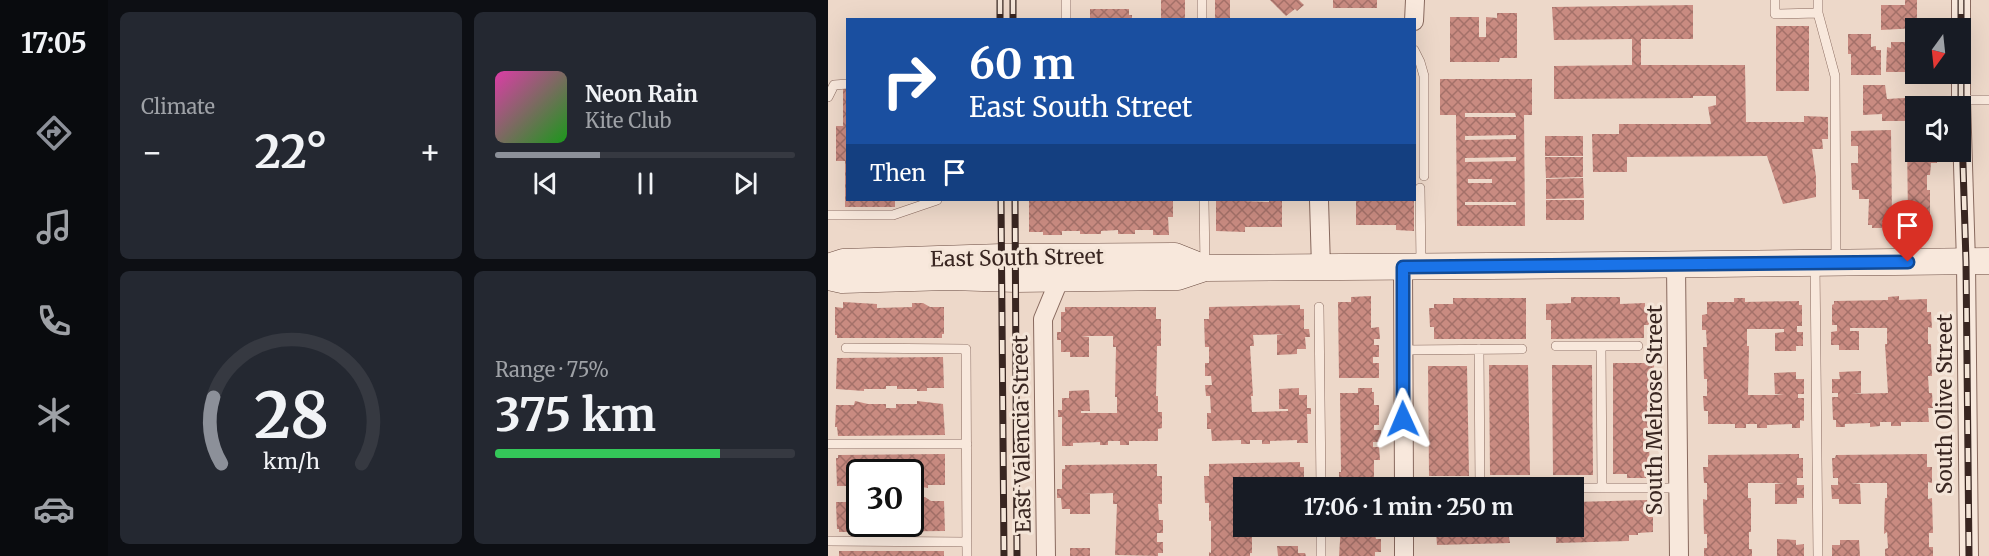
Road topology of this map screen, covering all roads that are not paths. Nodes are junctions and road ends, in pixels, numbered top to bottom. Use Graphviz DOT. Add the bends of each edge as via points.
graph roads {
  1 [pos="1066,0"];
  2 [pos="1202,0"];
  3 [pos="1415,0"];
  4 [pos="1424,0"];
  5 [pos="1775,0"];
  6 [pos="1818,0"];
  7 [pos="1961,0"];
  8 [pos="1818,13"];
  9 [pos="1066,18"];
  10 [pos="1202,18"];
  11 [pos="1414,18"];
  12 [pos="1416,55"];
  13 [pos="846,84"];
  14 [pos="1962,96"];
  15 [pos="828,97"];
  16 [pos="1971,100"];
  17 [pos="1989,100"];
  18 [pos="1968,162"];
  19 [pos="1424,176"];
  20 [pos="1420,188"];
  21 [pos="934,201"];
  22 [pos="1204,201"];
  23 [pos="1319,201"];
  24 [pos="828,215"];
  25 [pos="1978,261"];
  26 [pos="1826,263"];
  27 [pos="1677,264"];
  28 [pos="828,267"];
  29 [pos="1321,267"];
  30 [pos="1412,267"];
  31 [pos="1205,268"];
  32 [pos="828,277"];
  33 [pos="1060,278"];
  34 [pos="1319,307"];
  35 [pos="1556,346"];
  36 [pos="1601,346"];
  37 [pos="1638,346"];
  38 [pos="846,348"];
  39 [pos="1522,349"];
  40 [pos="1403,350"];
  41 [pos="1479,350"];
  42 [pos="828,444"];
  43 [pos="967,444"];
  44 [pos="1321,477"];
  45 [pos="1404,477"];
  46 [pos="1479,477"];
  47 [pos="1584,488"];
  48 [pos="1602,488"];
  49 [pos="1678,488"];
  50 [pos="1321,537"];
  51 [pos="1404,537"];
  52 [pos="828,542"];
  53 [pos="967,542"];
  54 [pos="967,556"];
  55 [pos="1046,556"];
  56 [pos="1322,556"];
  57 [pos="1404,556"];
  58 [pos="1679,556"];
  59 [pos="1818,556"];
  60 [pos="1969,556"];
  1 -- 9 [label="lane"];
  2 -- 10 [label="lane"];
  3 -- 4 [label="lane"];
  3 -- 11 [label="street"];
  5 -- 8 [label="lane" via="1775,14"];
  6 -- 8 [label="lane"];
  7 -- 14 [label="street, South Olive Street"];
  8 -- 26 [label="lane" via="1835,76"];
  12 -- 19 [label="lane" via="1424,75"];
  13 -- 15 [label="lane" via="834,85"];
  16 -- 17 [label="lane"];
  18 -- 25 [label="street, South Olive Street"];
  20 -- 30 [label="lane"];
  21 -- 24 [label="lane" via="893,215"];
  22 -- 31 [label="lane"];
  23 -- 29 [label="street"];
  25 -- 26 [label="street, East South Street"];
  25 -- 60 [label="street, South Olive Street"];
  26 -- 27 [label="street, East South Street"];
  26 -- 59 [label="lane"];
  27 -- 30 [label="street, East South Street"];
  27 -- 49 [label="street, South Melrose Street"];
  28 -- 31 [label="street, East South Street" via="843,262 1176,256"];
  29 -- 30 [label="street, East South Street"];
  29 -- 31 [label="street, East South Street"];
  30 -- 40 [label="street"];
  31 -- 33 [label="street, East South Street" via="1178,277"];
  32 -- 33 [label="street, East South Street"];
  33 -- 55 [label="street, East Valencia Street" via="1043,319"];
  34 -- 44 [label="lane"];
  35 -- 36 [label="lane"];
  36 -- 37 [label="lane"];
  36 -- 48 [label="lane"];
  38 -- 43 [label="lane" via="966,349"];
  39 -- 41 [label="lane"];
  40 -- 41 [label="lane"];
  40 -- 45 [label="street"];
  41 -- 46 [label="lane"];
  42 -- 43 [label="lane"];
  43 -- 53 [label="lane"];
  47 -- 48 [label="lane"];
  48 -- 49 [label="lane"];
  49 -- 58 [label="street, South Melrose Street"];
  50 -- 56 [label="lane"];
  51 -- 57 [label="street"];
  52 -- 53 [label="lane"];
  53 -- 54 [label="lane"];
}
